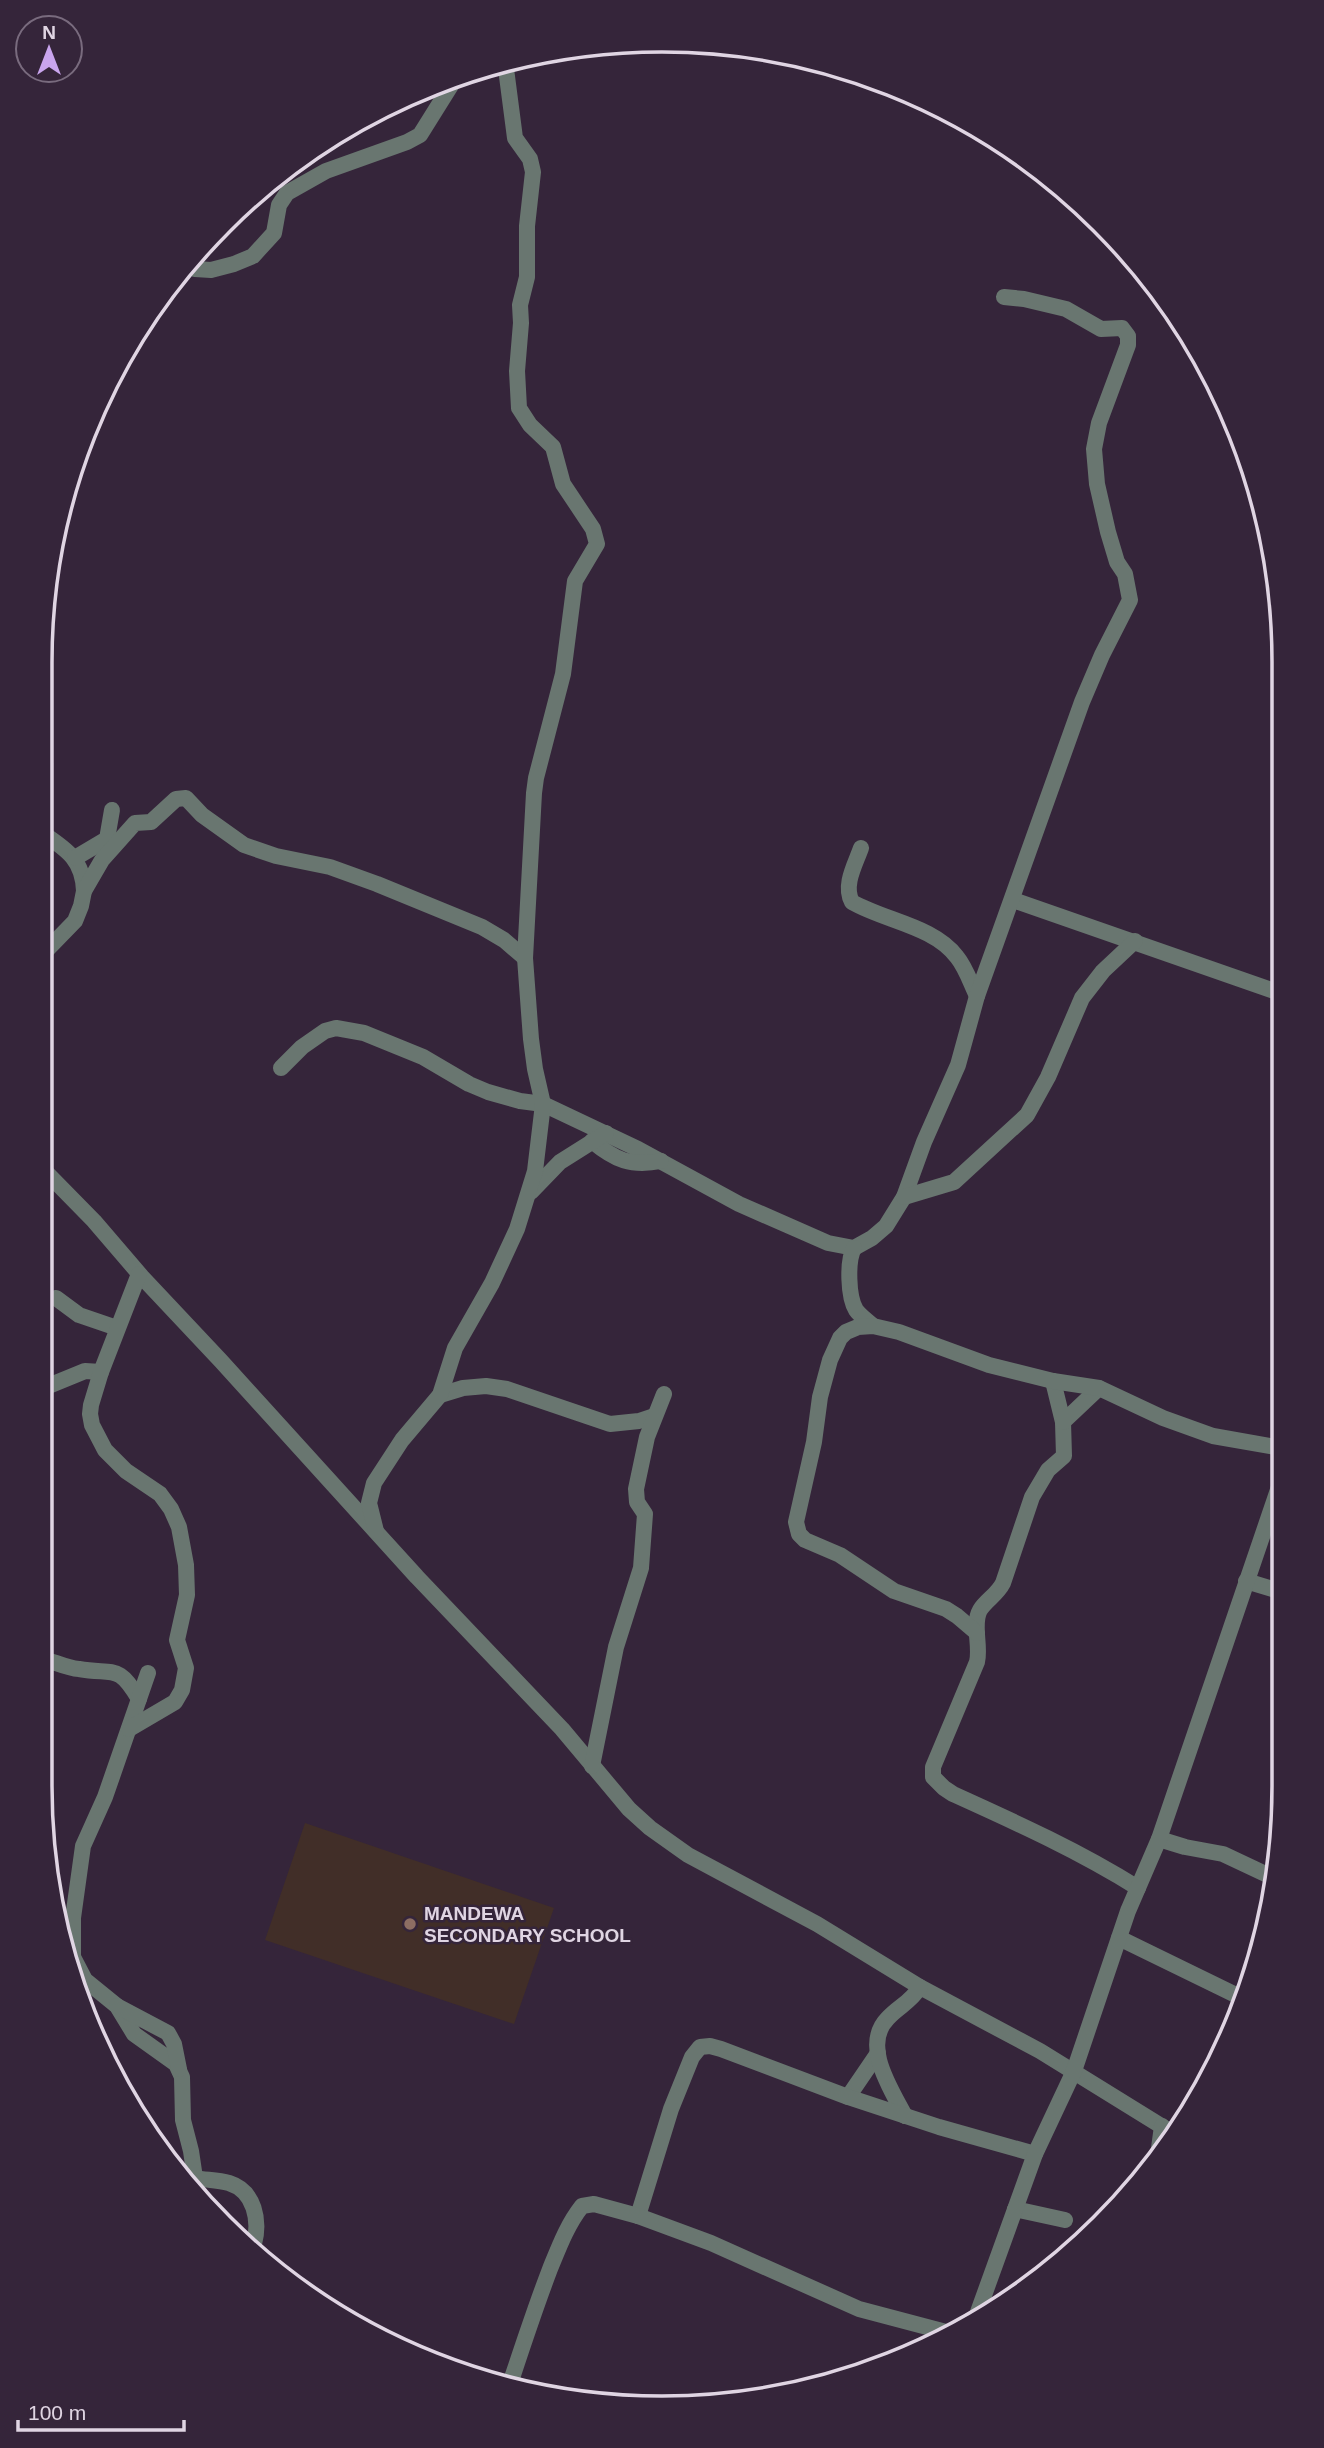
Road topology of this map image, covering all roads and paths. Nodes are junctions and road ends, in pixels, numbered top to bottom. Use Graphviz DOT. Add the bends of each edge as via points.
graph roads {
  1 [pos="506,72"];
  2 [pos="446,93"];
  3 [pos="196,269"];
  4 [pos="1004,297"];
  5 [pos="112,810"];
  6 [pos="52,840"];
  7 [pos="861,848"];
  8 [pos="75,858"];
  9 [pos="84,891"];
  10 [pos="1013,900"];
  11 [pos="1135,942"];
  12 [pos="52,945"];
  13 [pos="525,958"];
  14 [pos="1272,990"];
  15 [pos="977,996"];
  16 [pos="281,1068"];
  17 [pos="543,1104"];
  18 [pos="599,1137"];
  19 [pos="52,1178"];
  20 [pos="528,1196"];
  21 [pos="904,1197"];
  22 [pos="854,1248"];
  23 [pos="139,1274"];
  24 [pos="56,1298"];
  25 [pos="873,1326"];
  26 [pos="117,1328"];
  27 [pos="101,1372"];
  28 [pos="1053,1381"];
  29 [pos="52,1384"];
  30 [pos="1099,1388"];
  31 [pos="664,1394"];
  32 [pos="440,1395"];
  33 [pos="654,1416"];
  34 [pos="1063,1422"];
  35 [pos="1272,1446"];
  36 [pos="1272,1507"];
  37 [pos="376,1531"];
  38 [pos="1246,1581"];
  39 [pos="1272,1589"];
  40 [pos="978,1633"];
  41 [pos="52,1662"];
  42 [pos="148,1673"];
  43 [pos="139,1699"];
  44 [pos="130,1729"];
  45 [pos="592,1766"];
  46 [pos="1159,1839"];
  47 [pos="1265,1874"];
  48 [pos="1138,1888"];
  49 [pos="73,1918"];
  50 [pos="69,1926"];
  51 [pos="1119,1938"];
  52 [pos="72,1940"];
  53 [pos="84,1978"];
  54 [pos="920,1987"];
  55 [pos="1234,1994"];
  56 [pos="878,2053"];
  57 [pos="1073,2071"];
  58 [pos="848,2097"];
  59 [pos="905,2116"];
  60 [pos="1167,2129"];
  61 [pos="1035,2154"];
  62 [pos="193,2175"];
  63 [pos="200,2183"];
  64 [pos="1015,2209"];
  65 [pos="638,2216"];
  66 [pos="1065,2220"];
  67 [pos="255,2239"];
  68 [pos="986,2300"];
  69 [pos="938,2330"];
  70 [pos="512,2377"];
  1 -- 13 [label="street" via="515,138 533,172 527,277 520,305 519,408 553,447 563,484 593,529 597,544 575,581 563,674 536,778"];
  2 -- 3 [label="street" via="420,135 326,171 287,193 279,205 274,233 253,256 211,270"];
  4 -- 10 [label="street" via="1066,309 1101,329 1122,328 1128,336 1094,449 1108,532 1130,600 1082,702"];
  5 -- 8 [label="street" via="107,839"];
  6 -- 8 [label="street"];
  7 -- 15 [label="street" via="849,883 852,902 949,948"];
  8 -- 9 [label="street"];
  9 -- 12 [label="street" via="75,921"];
  9 -- 13 [label="street" via="102,860 132,826 151,822 183,798 244,845 377,884 482,927"];
  10 -- 11 [label="street"];
  10 -- 15 [label="street"];
  11 -- 14 [label="street"];
  11 -- 21 [label="street" via="1091,984 1027,1115 954,1182"];
  13 -- 17 [label="street" via="533,1059"];
  15 -- 21 [label="street" via="958,1065"];
  16 -- 17 [label="street" via="325,1031 350,1029 423,1057 488,1092"];
  17 -- 18 [label="street"];
  17 -- 20 [label="street"];
  18 -- 20 [label="street" via="560,1162"];
  18 -- 22 [label="street" via="661,1161 750,1209 828,1242"];
  19 -- 23 [label="street"];
  20 -- 32 [label="street" via="506,1254 455,1348"];
  21 -- 22 [label="street" via="886,1226"];
  22 -- 25 [label="street" via="849,1256 855,1308"];
  23 -- 26 [label="street"];
  23 -- 37 [label="street"];
  24 -- 26 [label="street" via="79,1315"];
  25 -- 28 [label="street"];
  25 -- 40 [label="street" via="846,1332 836,1345 820,1397 796,1529 805,1540 840,1555 894,1591 957,1616"];
  26 -- 27 [label="street"];
  27 -- 29 [label="street" via="85,1371"];
  27 -- 44 [label="street" via="90,1415 97,1436 126,1471 160,1494 179,1527 186,1564 187,1595 177,1640 186,1668 182,1690 175,1702"];
  28 -- 30 [label="street"];
  28 -- 34 [label="street"];
  30 -- 34 [label="street"];
  30 -- 35 [label="street" via="1213,1436"];
  31 -- 33 [label="street"];
  32 -- 33 [label="street" via="486,1386 610,1424"];
  32 -- 37 [label="street" via="379,1474 369,1503"];
  33 -- 45 [label="street" via="636,1489 645,1514 641,1568 616,1647"];
  34 -- 40 [label="street" via="1064,1456 1032,1497 998,1594 978,1613"];
  36 -- 38 [label="street"];
  37 -- 45 [label="street"];
  38 -- 39 [label="street"];
  38 -- 46 [label="street"];
  40 -- 48 [label="street" via="977,1662 933,1767 933,1777 953,1794 1033,1830"];
  41 -- 43 [label="street" via="118,1673"];
  42 -- 43 [label="street"];
  43 -- 44 [label="street"];
  44 -- 49 [label="street" via="83,1846"];
  45 -- 54 [label="street" via="629,1809 667,1841"];
  46 -- 47 [label="street" via="1223,1854"];
  46 -- 48 [label="street"];
  48 -- 51 [label="street"];
  49 -- 50 [label="street"];
  49 -- 52 [label="street"];
  51 -- 55 [label="street"];
  51 -- 57 [label="street"];
  53 -- 62 [label="street" via="117,2006 134,2034 171,2059 179,2070"];
  54 -- 56 [label="street" via="882,2026"];
  54 -- 57 [label="street"];
  56 -- 58 [label="street"];
  56 -- 59 [label="street"];
  57 -- 60 [label="street"];
  57 -- 61 [label="street"];
  58 -- 59 [label="street"];
  58 -- 65 [label="street" via="721,2049 700,2047 671,2109"];
  59 -- 61 [label="street"];
  61 -- 64 [label="street"];
  63 -- 67 [label="street" via="230,2184 246,2195 257,2219"];
  64 -- 66 [label="street"];
  64 -- 68 [label="street"];
  65 -- 69 [label="street" via="766,2266 859,2309"];
  65 -- 70 [label="street" via="594,2204 582,2206 572,2218"];
}
